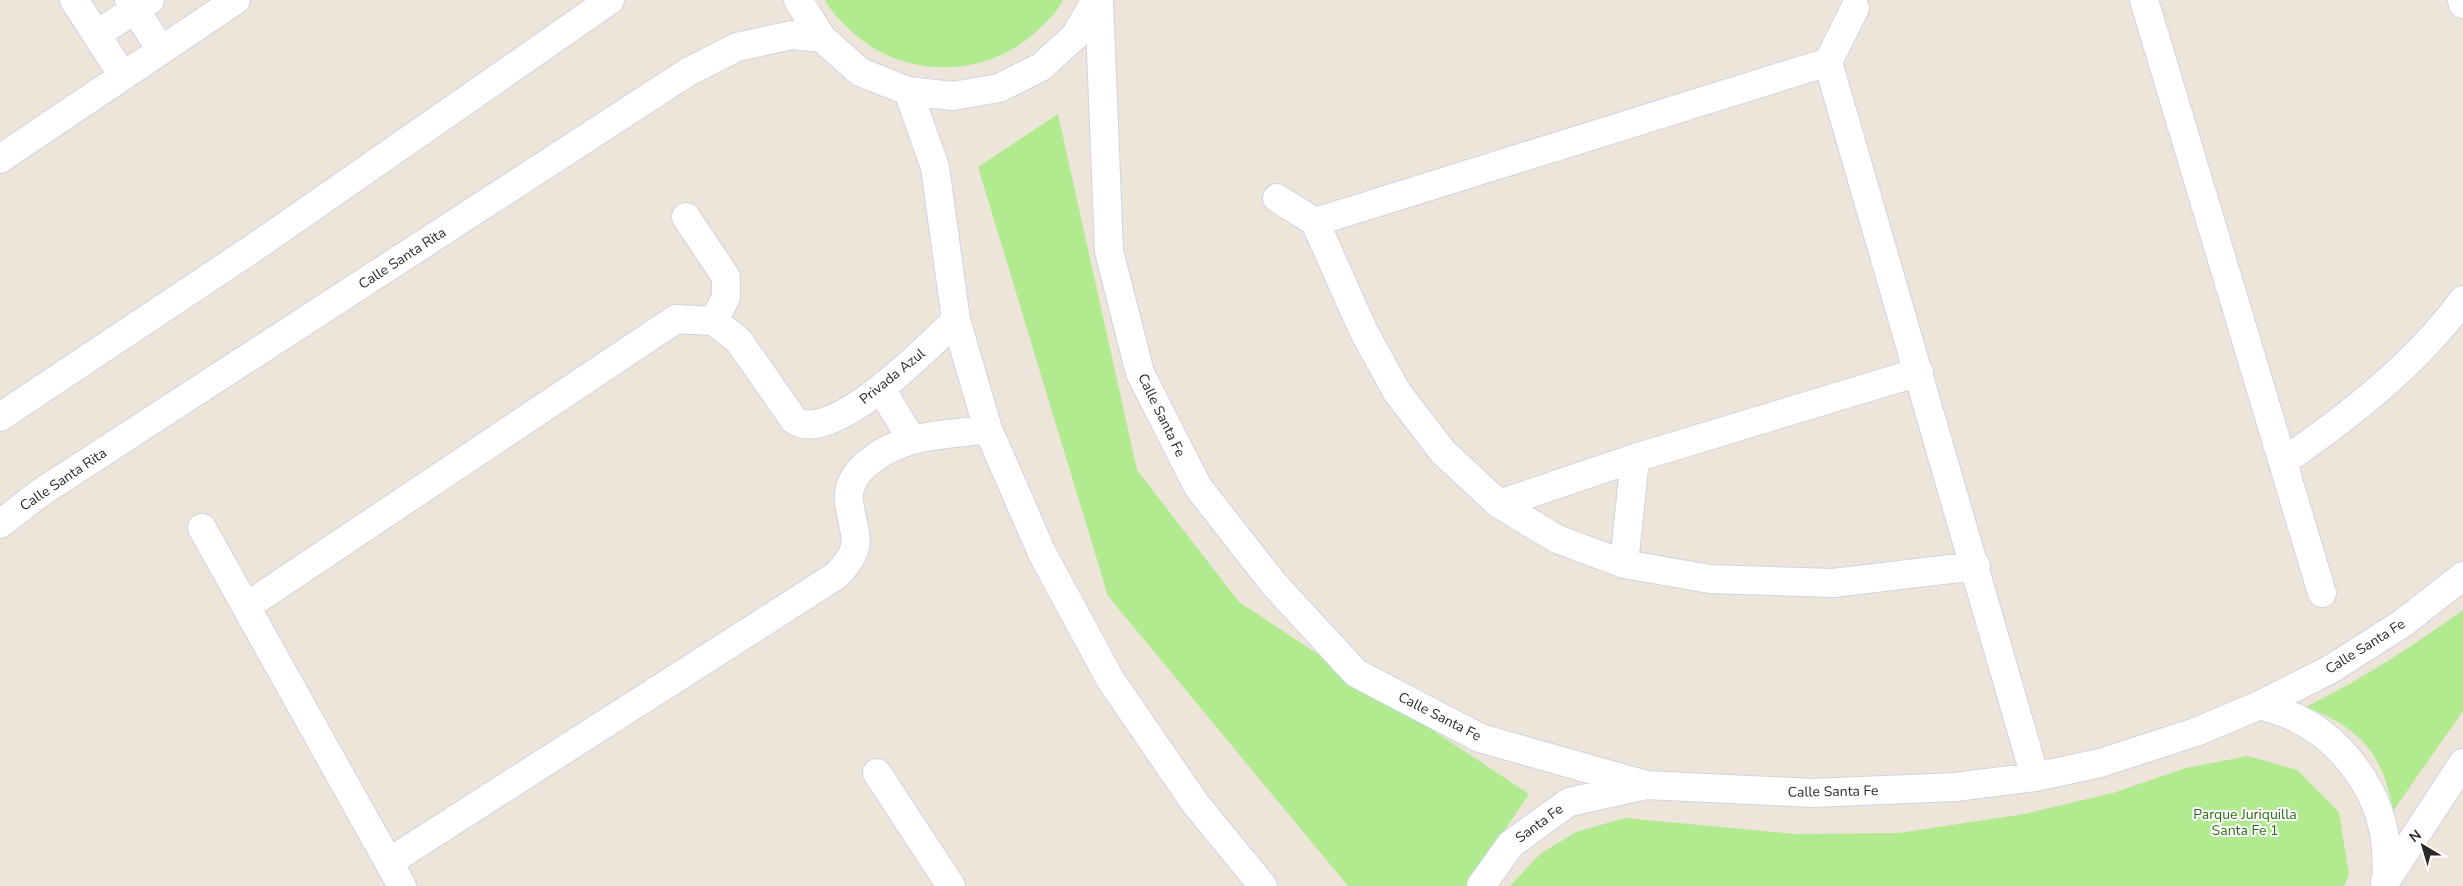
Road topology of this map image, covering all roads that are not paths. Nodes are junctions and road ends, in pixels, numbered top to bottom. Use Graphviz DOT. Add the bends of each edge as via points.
graph roads {
  1 [pos="74,0"];
  2 [pos="236,0"];
  3 [pos="610,0"];
  4 [pos="798,0"];
  5 [pos="1098,0"];
  6 [pos="2144,0"];
  7 [pos="2462,0"];
  8 [pos="138,3"];
  9 [pos="2463,4"];
  10 [pos="1855,8"];
  11 [pos="96,34"];
  12 [pos="822,38"];
  13 [pos="161,50"];
  14 [pos="1828,62"];
  15 [pos="123,76"];
  16 [pos="908,91"];
  17 [pos="0,159"];
  18 [pos="1277,198"];
  19 [pos="686,217"];
  20 [pos="1315,222"];
  21 [pos="2463,300"];
  22 [pos="956,320"];
  23 [pos="714,321"];
  24 [pos="1919,372"];
  25 [pos="881,389"];
  26 [pos="0,417"];
  27 [pos="988,429"];
  28 [pos="912,440"];
  29 [pos="1635,458"];
  30 [pos="2283,462"];
  31 [pos="1499,504"];
  32 [pos="0,524"];
  33 [pos="202,528"];
  34 [pos="1624,564"];
  35 [pos="1976,566"];
  36 [pos="2463,576"];
  37 [pos="2322,593"];
  38 [pos="247,606"];
  39 [pos="2260,705"];
  40 [pos="2461,772"];
  41 [pos="877,773"];
  42 [pos="2035,777"];
  43 [pos="1646,785"];
  44 [pos="389,862"];
  45 [pos="2385,882"];
  46 [pos="402,886"];
  47 [pos="951,886"];
  48 [pos="1262,886"];
  49 [pos="1481,886"];
  1 -- 11 [label="street"];
  2 -- 13 [label="street"];
  3 -- 26 [label="street" via="255,247"];
  4 -- 12 [label="street"];
  5 -- 16 [label="street" via="1075,36 1040,67 999,88 953,96"];
  5 -- 43 [label="street, Calle Santa Fe" via="1109,251 1140,374 1198,487 1273,583 1356,673 1480,738"];
  6 -- 30 [label="street"];
  7 -- 9 [label="street"];
  8 -- 11 [label="street"];
  8 -- 13 [label="street"];
  10 -- 14 [label="street"];
  11 -- 15 [label="street"];
  12 -- 16 [label="street" via="860,72"];
  12 -- 32 [label="street, Calle Santa Rita" via="792,35 737,47 688,72 40,493"];
  13 -- 15 [label="street"];
  14 -- 20 [label="street"];
  14 -- 24 [label="street"];
  15 -- 17 [label="street"];
  16 -- 22 [label="street" via="935,167"];
  18 -- 20 [label="street"];
  19 -- 23 [label="street" via="726,277 726,297"];
  20 -- 31 [label="street" via="1363,330 1397,392 1443,452"];
  21 -- 30 [label="street" via="2400,370 2344,419"];
  22 -- 25 [label="street, Privada Azul"];
  22 -- 27 [label="street"];
  23 -- 25 [label="street, Privada Azul" via="739,341 794,420 802,425 815,426 845,413"];
  23 -- 38 [label="street" via="676,319"];
  24 -- 29 [label="street"];
  24 -- 35 [label="street"];
  25 -- 28 [label="street"];
  27 -- 28 [label="street"];
  27 -- 48 [label="street" via="1042,552 1110,679 1195,803"];
  28 -- 44 [label="street" via="877,456 854,475 849,486 849,501 857,545 850,561 837,575"];
  29 -- 31 [label="street"];
  29 -- 34 [label="street"];
  30 -- 37 [label="street"];
  31 -- 34 [label="street" via="1556,539"];
  33 -- 38 [label="street"];
  34 -- 35 [label="street" via="1710,578 1833,583"];
  35 -- 42 [label="street"];
  36 -- 39 [label="street, Calle Santa Fe" via="2403,623 2331,669"];
  38 -- 44 [label="street"];
  39 -- 42 [label="street, Calle Santa Fe" via="2100,763"];
  39 -- 45 [label="street" via="2305,723 2329,739 2355,768 2374,801 2386,839"];
  40 -- 45 [label="street"];
  41 -- 47 [label="street"];
  42 -- 43 [label="street, Calle Santa Fe" via="1955,788 1813,793"];
  43 -- 49 [label="street, Santa Fe" via="1569,802 1511,844"];
  44 -- 46 [label="street"];
}
